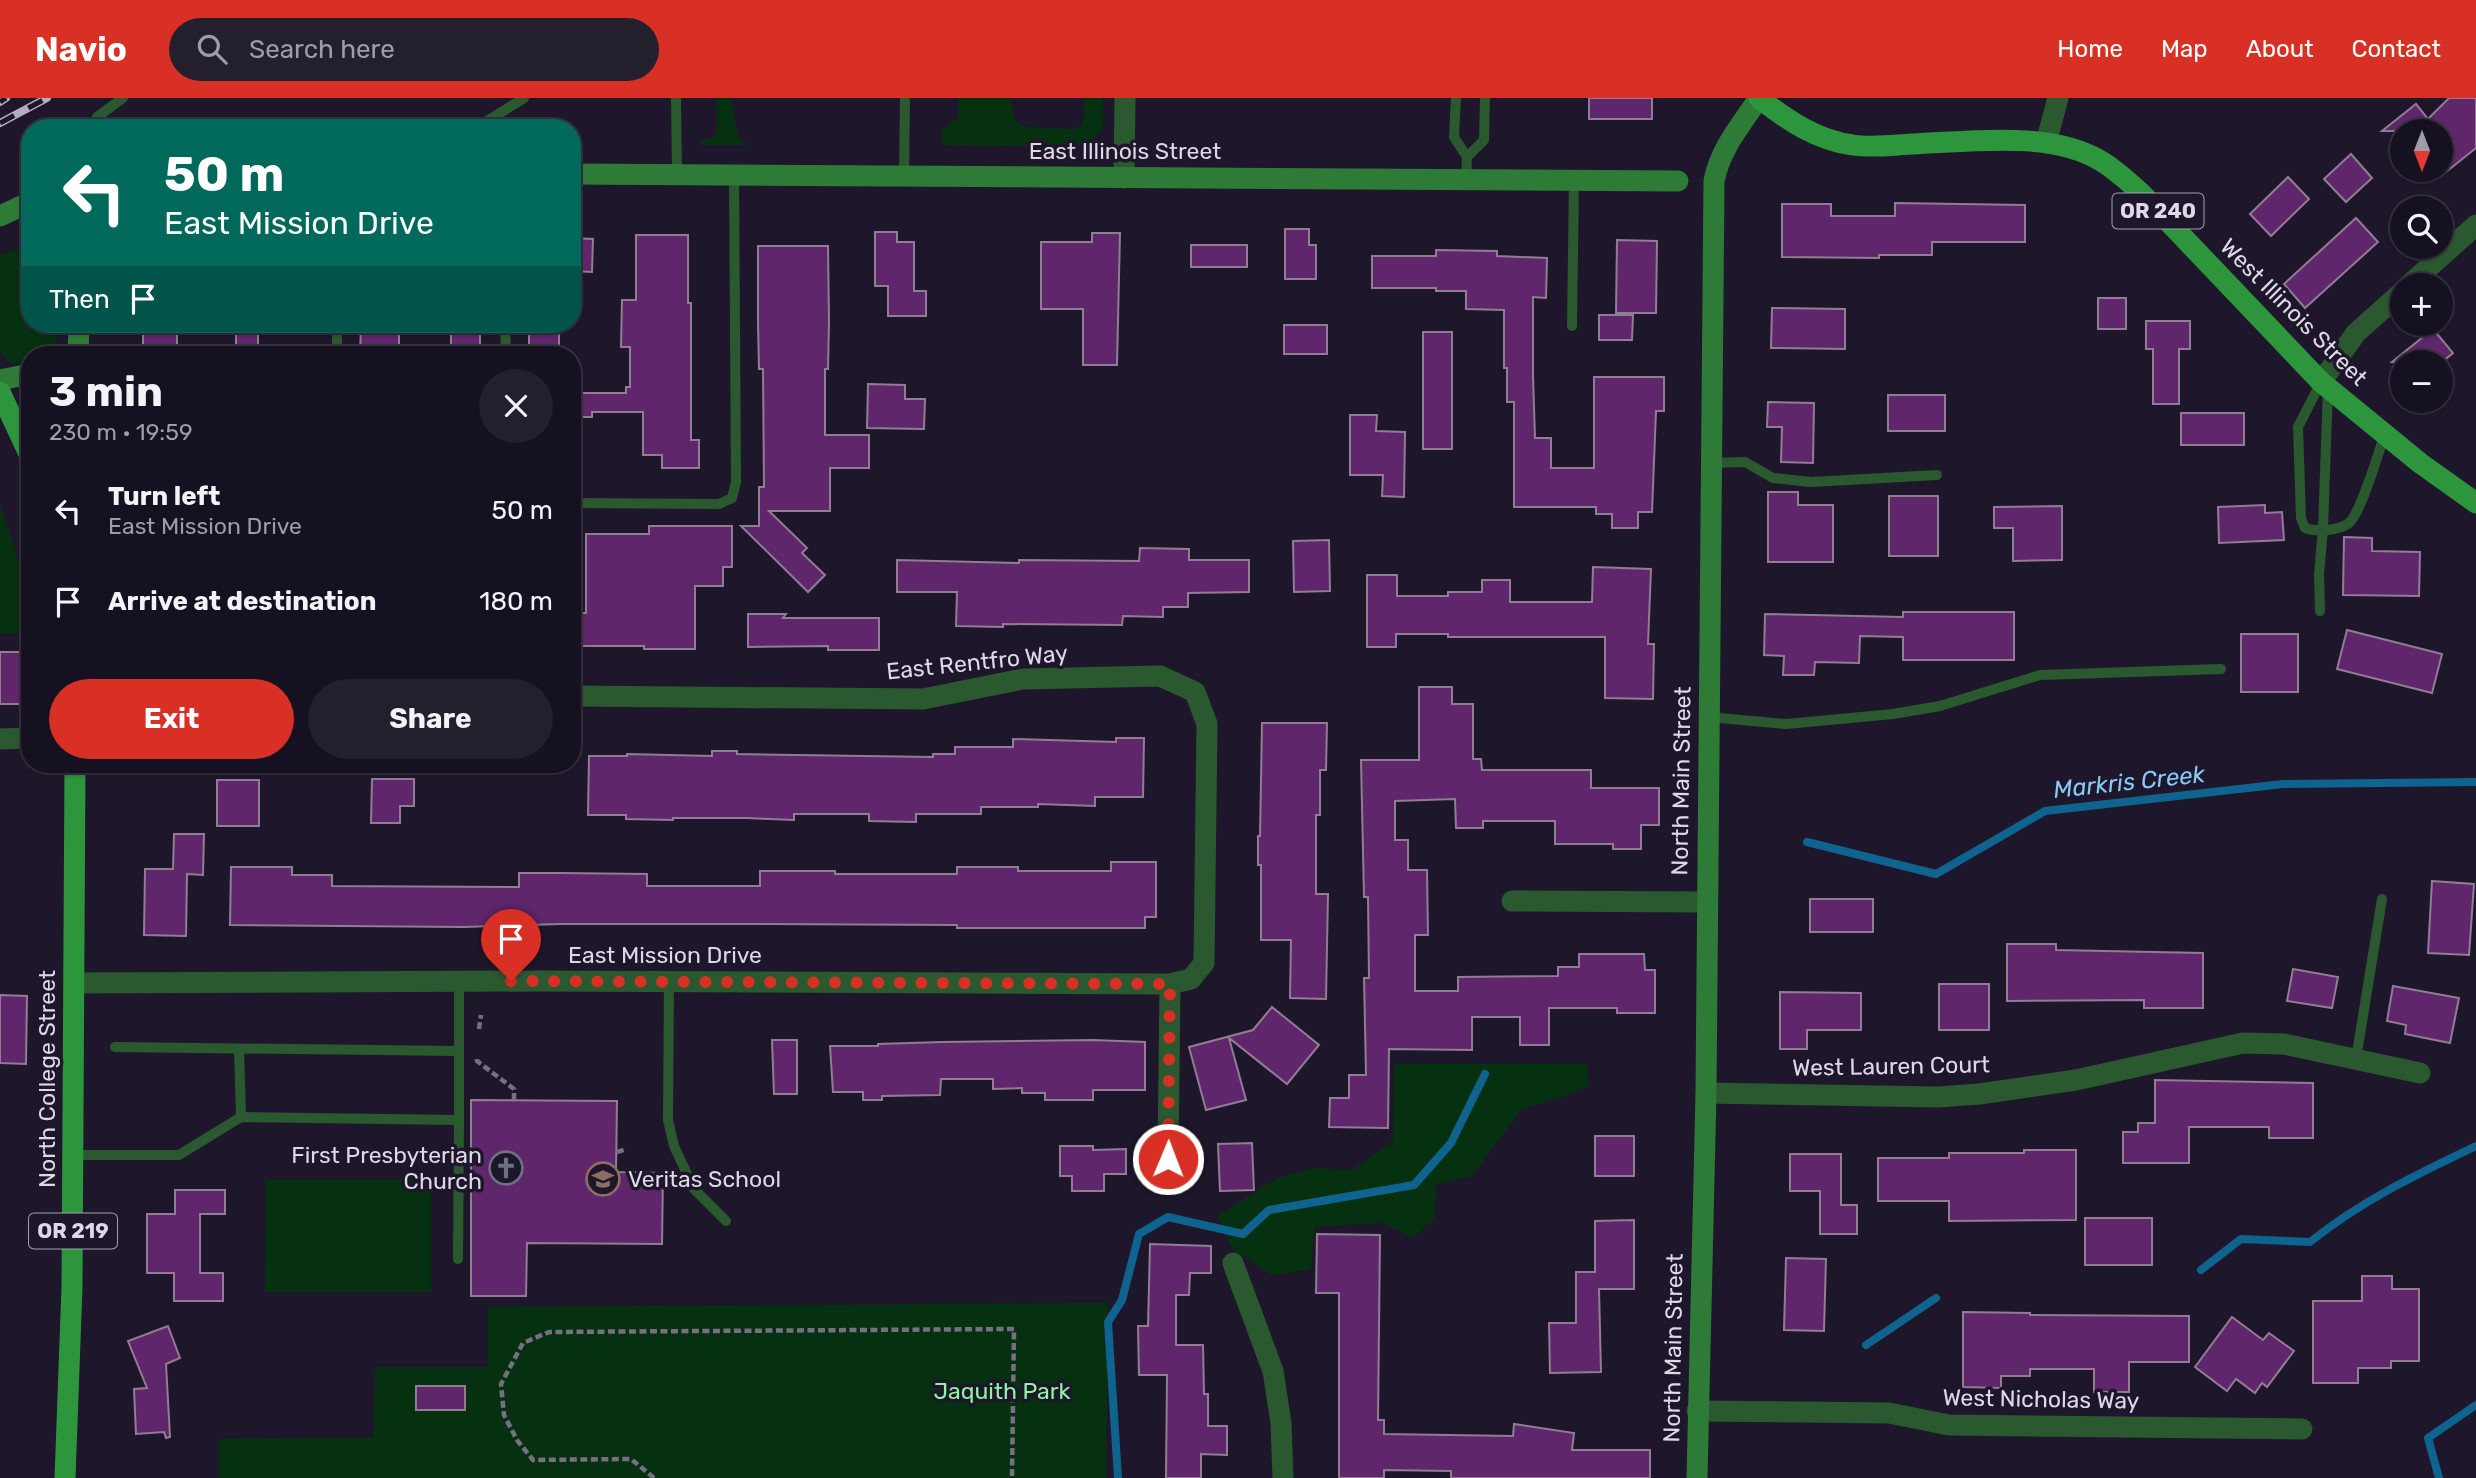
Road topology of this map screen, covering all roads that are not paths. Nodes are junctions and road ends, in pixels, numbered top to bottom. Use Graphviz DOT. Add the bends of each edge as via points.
graph roads {
  1 [pos="123,98"];
  2 [pos="524,98"];
  3 [pos="676,98"];
  4 [pos="905,98"];
  5 [pos="1125,98"];
  6 [pos="1456,98"];
  7 [pos="1485,98"];
  8 [pos="1759,98"];
  9 [pos="2058,98"];
  10 [pos="97,119"];
  11 [pos="490,119"];
  12 [pos="2046,142"];
  13 [pos="1467,157"];
  14 [pos="581,174"];
  15 [pos="677,175"];
  16 [pos="734,175"];
  17 [pos="904,177"];
  18 [pos="1124,178"];
  19 [pos="1466,180"];
  20 [pos="1574,180"];
  21 [pos="1678,181"];
  22 [pos="21,206"];
  23 [pos="0,216"];
  24 [pos="2476,225"];
  25 [pos="2422,273"];
  26 [pos="2390,303"];
  27 [pos="1572,326"];
  28 [pos="21,376"];
  29 [pos="0,380"];
  30 [pos="2324,385"];
  31 [pos="0,392"];
  32 [pos="2385,435"];
  33 [pos="21,437"];
  34 [pos="1711,463"];
  35 [pos="1937,475"];
  36 [pos="581,503"];
  37 [pos="2476,503"];
  38 [pos="2323,529"];
  39 [pos="2319,611"];
  40 [pos="2221,669"];
  41 [pos="581,696"];
  42 [pos="1708,717"];
  43 [pos="21,738"];
  44 [pos="0,739"];
  45 [pos="75,773"];
  46 [pos="2382,899"];
  47 [pos="1512,901"];
  48 [pos="1706,902"];
  49 [pos="1204,963"];
  50 [pos="459,981"];
  51 [pos="669,981"];
  52 [pos="74,984"];
  53 [pos="1170,984"];
  54 [pos="115,1047"];
  55 [pos="239,1049"];
  56 [pos="459,1051"];
  57 [pos="2356,1059"];
  58 [pos="2420,1073"];
  59 [pos="1706,1093"];
  60 [pos="241,1117"];
  61 [pos="459,1120"];
  62 [pos="73,1155"];
  63 [pos="1168,1159"];
  64 [pos="726,1221"];
  65 [pos="458,1259"];
  66 [pos="1233,1263"];
  67 [pos="1698,1411"];
  68 [pos="2302,1429"];
  69 [pos="65,1478"];
  70 [pos="1283,1478"];
  71 [pos="1697,1478"];
  1 -- 10 [label="lane"];
  2 -- 11 [label="lane"];
  3 -- 15 [label="lane"];
  4 -- 17 [label="lane"];
  5 -- 18 [label="street"];
  6 -- 13 [label="lane" via="1454,137"];
  7 -- 13 [label="lane" via="1484,140"];
  8 -- 12 [label="main road, West Illinois Street / OR 240" via="1789,121 1853,145"];
  8 -- 34 [label="street, North Main Street" via="1724,149 1714,181"];
  9 -- 12 [label="street"];
  12 -- 30 [label="main road, West Illinois Street / OR 240" via="2099,160 2119,173"];
  13 -- 19 [label="lane"];
  14 -- 15 [label="street, East Illinois Street"];
  15 -- 16 [label="street, East Illinois Street"];
  16 -- 17 [label="street, East Illinois Street"];
  16 -- 36 [label="lane" via="736,482 732,498 719,504"];
  17 -- 18 [label="street, East Illinois Street"];
  18 -- 19 [label="street, East Illinois Street"];
  19 -- 20 [label="street, East Illinois Street"];
  20 -- 21 [label="street, East Illinois Street"];
  20 -- 27 [label="lane"];
  22 -- 23 [label="street"];
  24 -- 25 [label="street"];
  26 -- 30 [label="street" via="2356,333"];
  28 -- 29 [label="street"];
  30 -- 32 [label="main road, West Illinois Street / OR 240"];
  30 -- 38 [label="lane"];
  30 -- 38 [label="lane" via="2298,427 2301,518 2305,528"];
  31 -- 33 [label="main road"];
  32 -- 37 [label="main road, West Illinois Street / OR 240"];
  32 -- 38 [label="lane" via="2352,517 2336,529"];
  34 -- 35 [label="lane" via="1745,462 1773,478 1811,482"];
  34 -- 42 [label="street, North Main Street"];
  38 -- 39 [label="lane"];
  40 -- 42 [label="lane" via="2040,675 1940,706 1894,714 1786,724"];
  41 -- 49 [label="street, East Rentfro Way" via="923,699 1023,679 1160,676 1195,692 1207,724"];
  42 -- 48 [label="street, North Main Street"];
  43 -- 44 [label="street"];
  45 -- 52 [label="main road, North College Street / OR 219"];
  46 -- 57 [label="lane"];
  47 -- 48 [label="street"];
  48 -- 59 [label="street, North Main Street"];
  49 -- 53 [label="street, East Mission Drive" via="1191,979"];
  50 -- 51 [label="street, East Mission Drive"];
  50 -- 52 [label="street, East Mission Drive"];
  50 -- 56 [label="lane"];
  51 -- 53 [label="street, East Mission Drive"];
  51 -- 64 [label="lane" via="668,1120 674,1146 694,1189"];
  52 -- 62 [label="main road, North College Street / OR 219"];
  53 -- 63 [label="street"];
  54 -- 55 [label="lane"];
  55 -- 56 [label="lane"];
  55 -- 60 [label="lane"];
  56 -- 61 [label="lane"];
  57 -- 58 [label="street, West Lauren Court"];
  57 -- 59 [label="street, West Lauren Court" via="2284,1044 2243,1043 2076,1080 1979,1094"];
  59 -- 67 [label="street, North Main Street"];
  60 -- 61 [label="lane"];
  60 -- 62 [label="lane" via="179,1155"];
  61 -- 65 [label="lane"];
  62 -- 69 [label="main road, North College Street / OR 219"];
  66 -- 70 [label="street" via="1273,1371"];
  67 -- 68 [label="street, West Nicholas Way" via="1889,1413 1948,1425"];
  67 -- 71 [label="street, North Main Street"];
}
